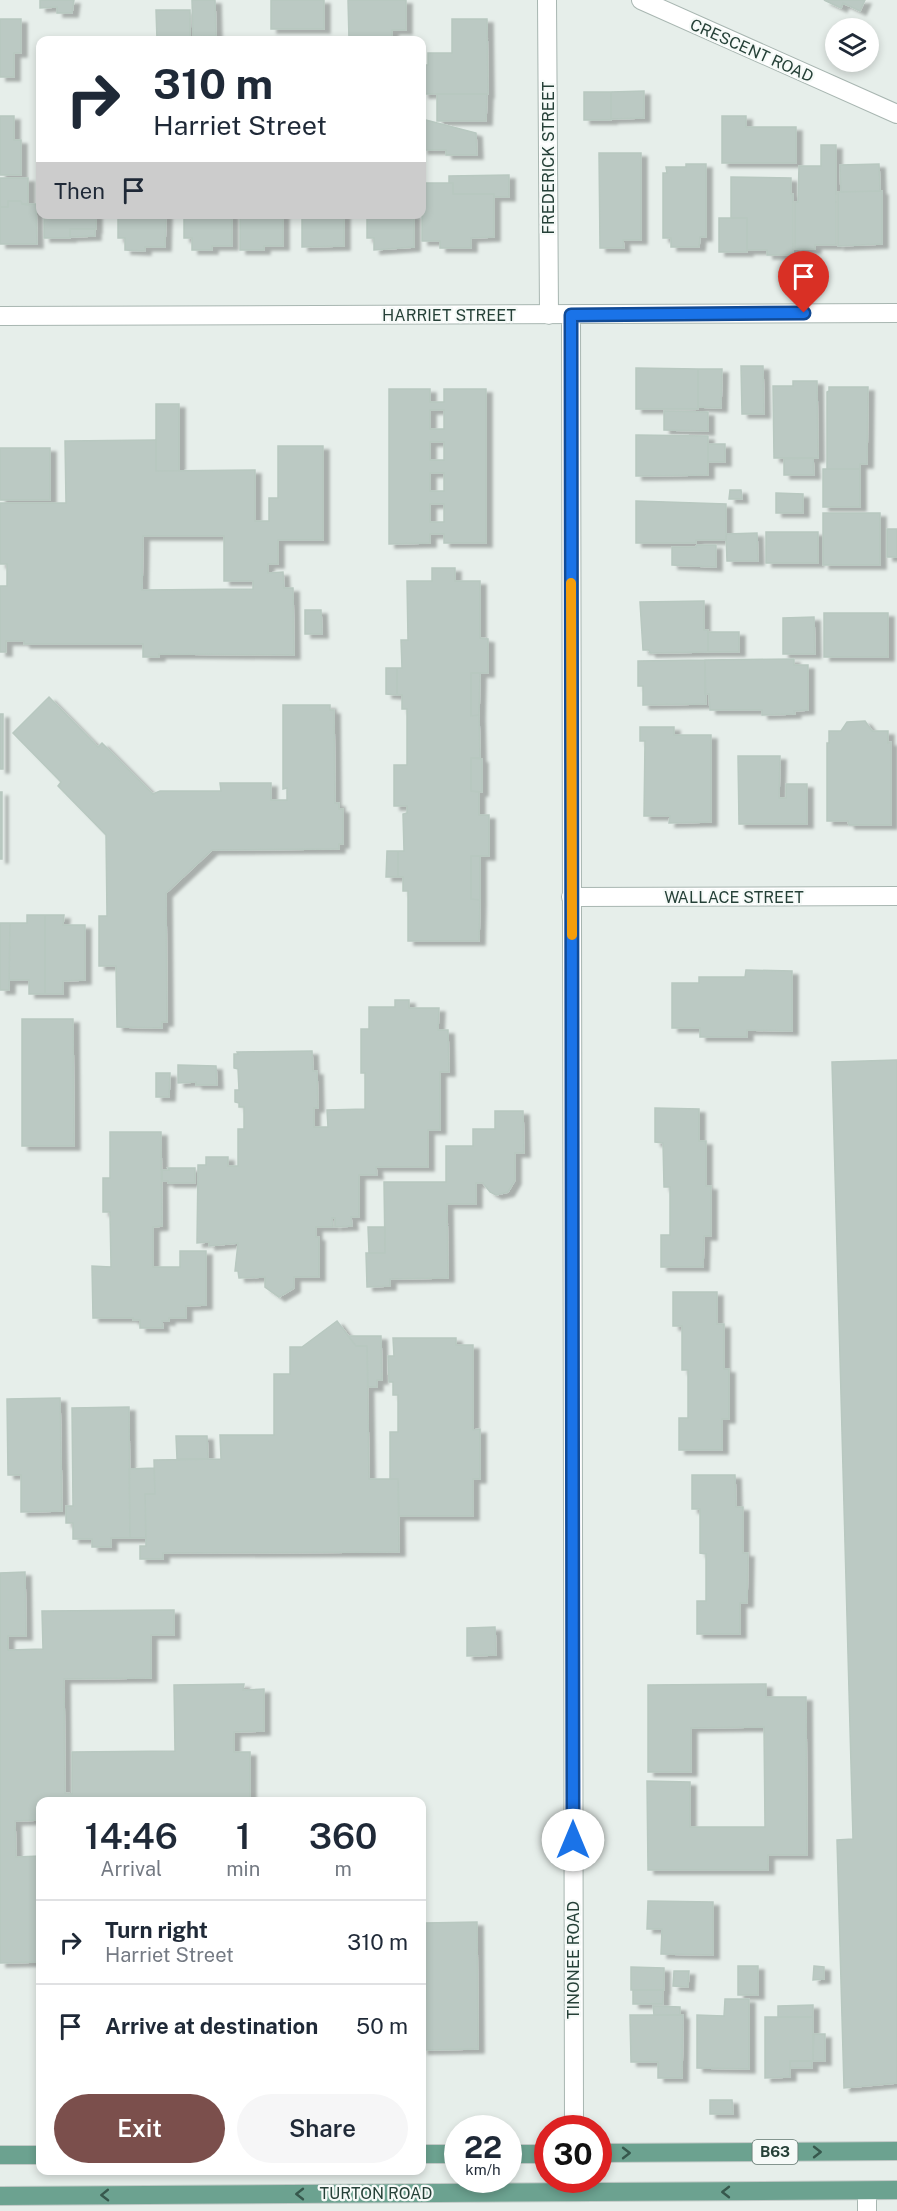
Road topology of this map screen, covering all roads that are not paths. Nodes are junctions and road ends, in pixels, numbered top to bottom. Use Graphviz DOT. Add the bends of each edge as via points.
graph roads {
  1 [pos="547,0"];
  2 [pos="640,0"];
  3 [pos="897,114"];
  4 [pos="897,313"];
  5 [pos="549,315"];
  6 [pos="571,315"];
  7 [pos="0,316"];
  8 [pos="897,896"];
  9 [pos="572,897"];
  10 [pos="574,2115"];
  11 [pos="897,2151"];
  12 [pos="612,2153"];
  13 [pos="426,2154"];
  14 [pos="444,2154"];
  15 [pos="0,2155"];
  16 [pos="36,2155"];
  17 [pos="897,2190"];
  18 [pos="867,2191"];
  19 [pos="0,2196"];
  20 [pos="867,2211"];
  1 -- 5 [label="street, FREDERICK STREET"];
  2 -- 3 [label="street, CRESCENT ROAD"];
  4 -- 6 [label="street, HARRIET STREET"];
  5 -- 6 [label="street, HARRIET STREET"];
  5 -- 7 [label="street, HARRIET STREET"];
  6 -- 9 [label="street, TINONEE ROAD"];
  8 -- 9 [label="street, WALLACE STREET"];
  9 -- 10 [label="street, TINONEE ROAD"];
  12 -- 11 [label="main road, B63, one-way"];
  13 -- 14 [label="main road"];
  15 -- 16 [label="main road"];
  17 -- 18 [label="main road, TURTON ROAD"];
  18 -- 19 [label="main road, TURTON ROAD, one-way"];
  18 -- 20 [label="street"];
}
